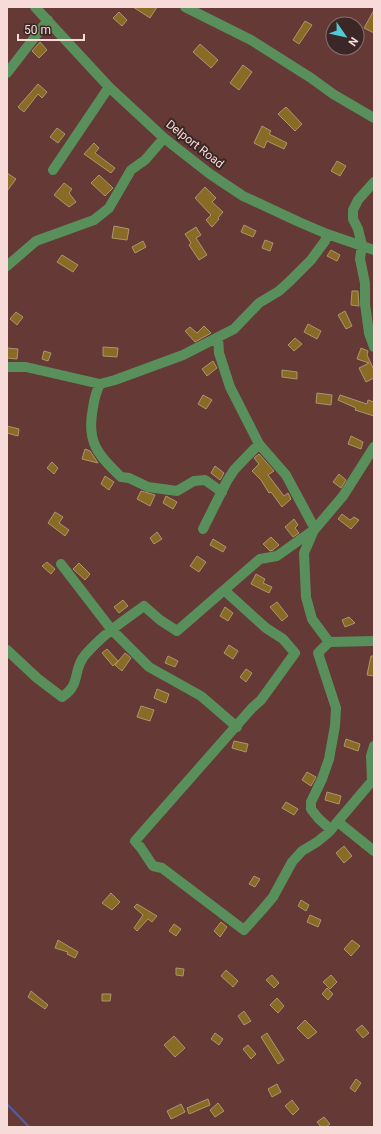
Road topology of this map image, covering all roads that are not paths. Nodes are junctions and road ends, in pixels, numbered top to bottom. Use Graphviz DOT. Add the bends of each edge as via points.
graph roads {
  1 [pos="35,7"];
  2 [pos="184,7"];
  3 [pos="48,20"];
  4 [pos="7,73"];
  5 [pos="109,87"];
  6 [pos="374,118"];
  7 [pos="164,138"];
  8 [pos="53,170"];
  9 [pos="374,182"];
  10 [pos="327,234"];
  11 [pos="362,245"];
  12 [pos="374,250"];
  13 [pos="7,266"];
  14 [pos="365,283"];
  15 [pos="374,289"];
  16 [pos="218,337"];
  17 [pos="374,347"];
  18 [pos="7,367"];
  19 [pos="100,384"];
  20 [pos="259,444"];
  21 [pos="374,447"];
  22 [pos="222,492"];
  23 [pos="204,529"];
  24 [pos="315,529"];
  25 [pos="61,564"];
  26 [pos="224,590"];
  27 [pos="111,629"];
  28 [pos="374,641"];
  29 [pos="329,642"];
  30 [pos="7,650"];
  31 [pos="237,726"];
  32 [pos="374,746"];
  33 [pos="373,782"];
  34 [pos="334,826"];
  35 [pos="374,851"];
  1 -- 3 [label="street, Delport Road"];
  2 -- 6 [label="street" via="251,40"];
  3 -- 4 [label="street"];
  3 -- 5 [label="street, Delport Road"];
  5 -- 7 [label="street, Delport Road"];
  5 -- 8 [label="street"];
  7 -- 10 [label="street, Delport Road" via="243,196"];
  7 -- 13 [label="street" via="145,160 131,170 109,208 94,220 36,241"];
  9 -- 11 [label="street" via="358,200 354,210 353,220"];
  10 -- 11 [label="street, Delport Road"];
  10 -- 16 [label="street" via="325,241 290,281 259,303 234,329"];
  11 -- 12 [label="street, Delport Road"];
  11 -- 14 [label="street" via="360,259"];
  14 -- 15 [label="street"];
  14 -- 17 [label="street" via="369,333"];
  16 -- 19 [label="street" via="183,355"];
  16 -- 20 [label="street" via="219,353 230,387"];
  18 -- 19 [label="street" via="26,368"];
  19 -- 22 [label="street" via="96,391 91,417 91,434 102,458 121,477 148,487 177,491 194,481 205,480"];
  20 -- 22 [label="street" via="234,470"];
  20 -- 24 [label="street" via="286,475"];
  21 -- 24 [label="street" via="343,496"];
  22 -- 23 [label="street"];
  24 -- 26 [label="street" via="277,556 260,559"];
  24 -- 29 [label="street" via="304,553 306,597 312,619"];
  25 -- 27 [label="street"];
  26 -- 27 [label="street" via="177,631 144,606"];
  26 -- 31 [label="street" via="266,628 283,639 295,653 261,700"];
  27 -- 30 [label="street" via="84,656 72,688 62,697"];
  27 -- 31 [label="street" via="148,667 201,696"];
  28 -- 29 [label="street"];
  29 -- 34 [label="street" via="318,653 336,708 335,726 329,759 311,802 311,809 318,818"];
  31 -- 34 [label="street" via="135,841 153,866 162,868 244,930 272,897 292,862"];
  32 -- 33 [label="street" via="371,756"];
  33 -- 34 [label="street"];
  34 -- 35 [label="street"];
}
